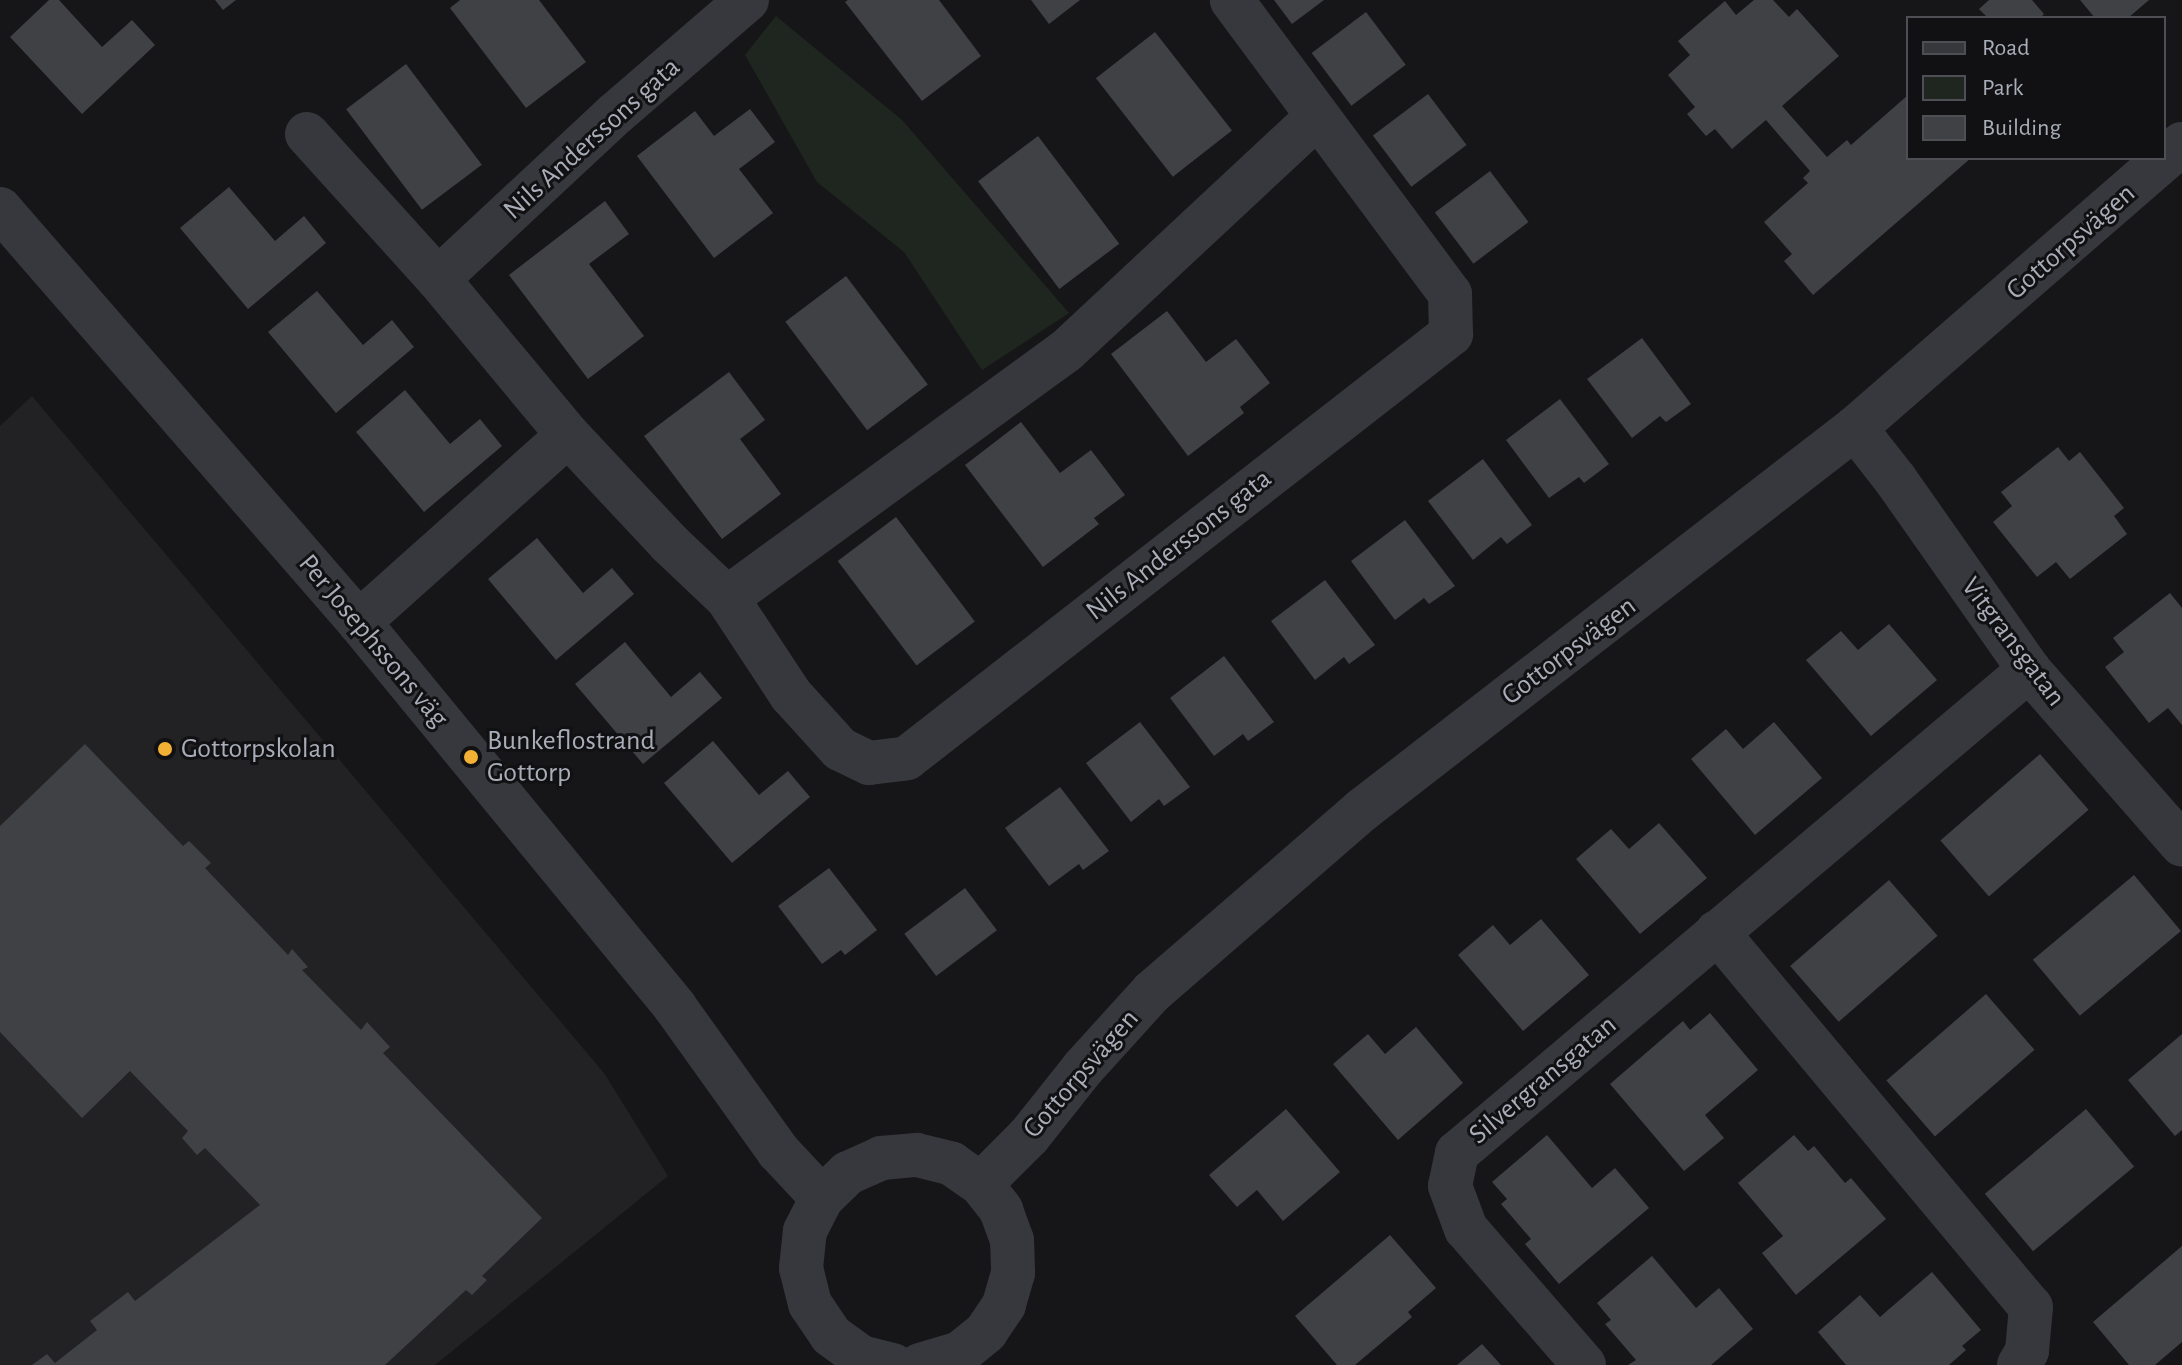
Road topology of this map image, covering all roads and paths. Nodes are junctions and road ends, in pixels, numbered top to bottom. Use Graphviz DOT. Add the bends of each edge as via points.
graph roads {
  1 [pos="747,0"];
  2 [pos="1232,0"];
  3 [pos="1317,117"];
  4 [pos="307,134"];
  5 [pos="2182,144"];
  6 [pos="2166,158"];
  7 [pos="2164,160"];
  8 [pos="0,209"];
  9 [pos="438,279"];
  10 [pos="1855,428"];
  11 [pos="568,435"];
  12 [pos="727,598"];
  13 [pos="359,622"];
  14 [pos="2029,670"];
  15 [pos="2182,845"];
  16 [pos="1717,932"];
  17 [pos="981,1184"];
  18 [pos="822,1198"];
  19 [pos="893,1365"];
  20 [pos="920,1365"];
  21 [pos="1584,1365"];
  22 [pos="2019,1365"];
  1 -- 9 [label="street, Nils Anderssons gata"];
  2 -- 3 [label="street, Nils Anderssons gata"];
  3 -- 12 [label="street" via="1066,351"];
  3 -- 12 [label="street, Nils Anderssons gata" via="1450,294 1451,334 907,758 869,763 840,749 791,695"];
  4 -- 9 [label="street, Nils Anderssons gata"];
  5 -- 6 [label="street, Gottorpsvägen"];
  7 -- 10 [label="street, Gottorpsvägen"];
  8 -- 13 [label="street, Per Josephssons väg"];
  9 -- 11 [label="street, Nils Anderssons gata"];
  10 -- 14 [label="street, Vitgransgatan"];
  10 -- 17 [label="street, Gottorpsvägen" via="1362,810 1152,992"];
  11 -- 12 [label="street, Nils Anderssons gata"];
  11 -- 13 [label="street"];
  13 -- 18 [label="street, Per Josephssons väg" via="675,1007 778,1151"];
  14 -- 15 [label="street, Vitgransgatan"];
  14 -- 16 [label="street, Silvergransgatan"];
  16 -- 21 [label="street, Silvergransgatan" via="1457,1153 1450,1186 1466,1229"];
  16 -- 22 [label="street" via="2031,1307 2027,1351"];
  17 -- 18 [label="street" via="952,1164 917,1155 881,1158 848,1173"];
  17 -- 20 [label="street" via="1001,1210 1012,1240 1013,1273 1004,1305 986,1332 960,1353"];
  18 -- 19 [label="street" via="805,1231 801,1268 810,1304 831,1335 861,1357"];
}
